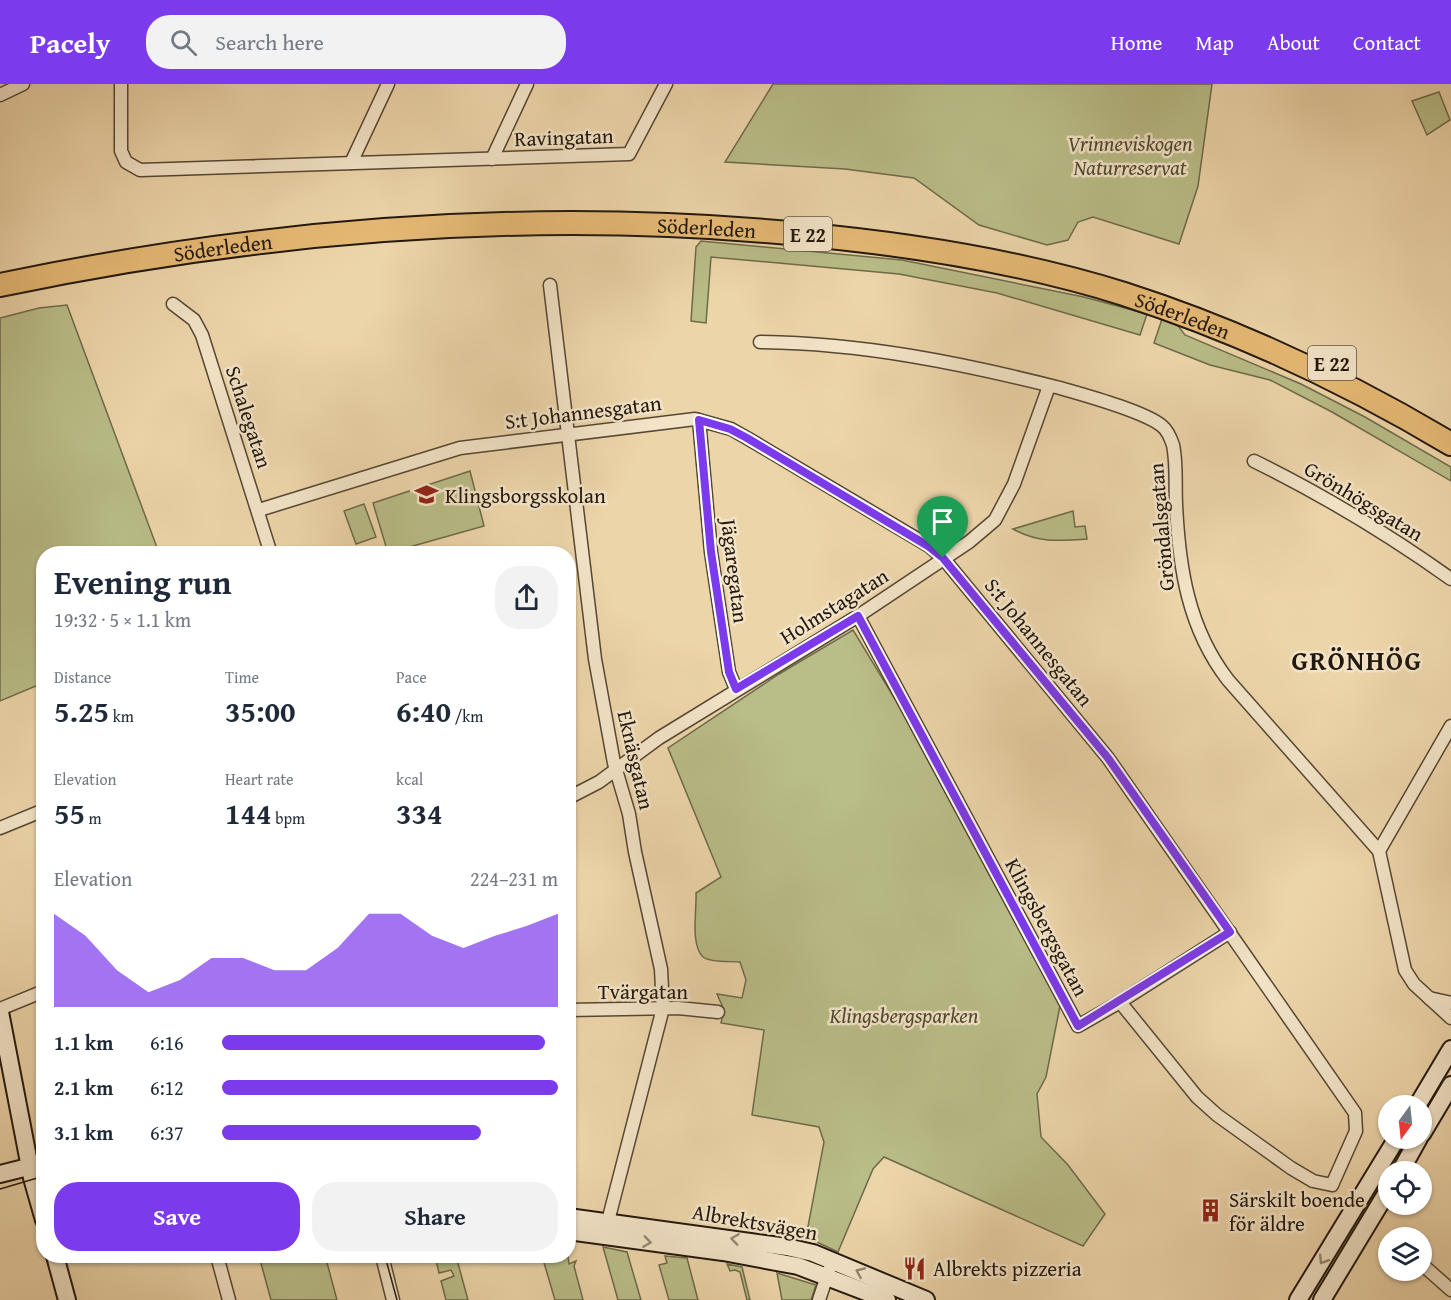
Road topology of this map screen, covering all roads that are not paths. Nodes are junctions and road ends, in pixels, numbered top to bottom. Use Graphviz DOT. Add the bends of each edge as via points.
graph roads {
  1 [pos="23,84"];
  2 [pos="121,84"];
  3 [pos="388,84"];
  4 [pos="527,84"];
  5 [pos="666,84"];
  6 [pos="0,95"];
  7 [pos="492,159"];
  8 [pos="351,163"];
  9 [pos="0,270"];
  10 [pos="0,285"];
  11 [pos="550,285"];
  12 [pos="173,304"];
  13 [pos="760,342"];
  14 [pos="1050,386"];
  15 [pos="699,420"];
  16 [pos="1451,432"];
  17 [pos="568,434"];
  18 [pos="1254,461"];
  19 [pos="259,510"];
  20 [pos="269,546"];
  21 [pos="943,558"];
  22 [pos="1451,579"];
  23 [pos="858,616"];
  24 [pos="736,689"];
  25 [pos="1451,726"];
  26 [pos="616,771"];
  27 [pos="576,794"];
  28 [pos="36,813"];
  29 [pos="0,828"];
  30 [pos="1379,851"];
  31 [pos="1230,932"];
  32 [pos="36,995"];
  33 [pos="1429,998"];
  34 [pos="1120,1002"];
  35 [pos="1451,1003"];
  36 [pos="663,1008"];
  37 [pos="0,1010"];
  38 [pos="576,1010"];
  39 [pos="718,1012"];
  40 [pos="1451,1018"];
  41 [pos="1451,1049"];
  42 [pos="1451,1085"];
  43 [pos="1424,1095"];
  44 [pos="1432,1117"];
  45 [pos="1390,1149"];
  46 [pos="36,1160"];
  47 [pos="36,1164"];
  48 [pos="0,1174"];
  49 [pos="1332,1185"];
  50 [pos="1378,1207"];
  51 [pos="576,1220"];
  52 [pos="606,1229"];
  53 [pos="576,1231"];
  54 [pos="57,1263"];
  55 [pos="219,1263"];
  56 [pos="384,1263"];
  57 [pos="830,1268"];
  58 [pos="1432,1273"];
  59 [pos="1451,1290"];
  60 [pos="67,1300"];
  61 [pos="229,1300"];
  62 [pos="393,1300"];
  63 [pos="819,1300"];
  64 [pos="887,1300"];
  65 [pos="926,1300"];
  66 [pos="1298,1300"];
  67 [pos="1322,1300"];
  1 -- 6 [label="street"];
  2 -- 8 [label="street, Ravingatan" via="121,151 126,162 140,170"];
  3 -- 8 [label="street"];
  4 -- 7 [label="street, Ravingatan"];
  5 -- 7 [label="street, Ravingatan" via="629,154"];
  7 -- 8 [label="street, Ravingatan"];
  9 -- 16 [label="highway, Söderleden / E 22" via="174,239 465,210 633,209 846,225 990,246 1122,279 1198,305 1345,369"];
  10 -- 16 [label="highway, Söderleden / E 22" via="231,246 432,226 624,222 845,238 992,260 1123,294 1278,352"];
  11 -- 17 [label="street, Eknäsgatan"];
  12 -- 19 [label="street, Schalegatan" via="194,320 202,335"];
  13 -- 14 [label="street, Gröndalsgatan" via="808,342 888,352"];
  14 -- 21 [label="street, Holmstagatan" via="1014,484 995,520"];
  14 -- 30 [label="street, Gröndalsgatan" via="1124,409 1161,425 1168,433 1173,446 1182,576 1188,602 1209,652 1228,680"];
  15 -- 17 [label="street, S:t Johannesgatan"];
  15 -- 21 [label="street, S:t Johannesgatan" via="747,438"];
  15 -- 24 [label="street, Jägaregatan" via="711,552 729,672"];
  17 -- 19 [label="street, S:t Johannesgatan" via="460,448"];
  17 -- 26 [label="street, Eknäsgatan" via="595,659"];
  18 -- 22 [label="street, Grönhögsgatan" via="1328,500"];
  19 -- 20 [label="street, Schalegatan"];
  21 -- 23 [label="street, Holmstagatan"];
  21 -- 31 [label="street, S:t Johannesgatan" via="1108,758"];
  23 -- 24 [label="street, Holmstagatan"];
  23 -- 34 [label="street, Klingsbergsgatan" via="1078,1026"];
  24 -- 26 [label="street, Holmstagatan"];
  25 -- 30 [label="street"];
  26 -- 27 [label="street, Holmstagatan"];
  26 -- 36 [label="street, Eknäsgatan" via="629,814 661,969"];
  28 -- 29 [label="street"];
  30 -- 33 [label="street, Gröndalsgatan" via="1405,970"];
  31 -- 34 [label="street"];
  31 -- 49 [label="street, S:t Johannesgatan" via="1355,1113 1356,1131"];
  32 -- 37 [label="street"];
  33 -- 35 [label="street"];
  33 -- 40 [label="street, Gröndalsgatan"];
  34 -- 49 [label="street, Klingsbergsgatan" via="1197,1096 1218,1115 1291,1168 1313,1181"];
  36 -- 38 [label="street, Tvärgatan"];
  36 -- 39 [label="street, Tvärgatan"];
  36 -- 52 [label="street, Eknäsgatan"];
  37 -- 46 [label="main road"];
  41 -- 43 [label="main road"];
  42 -- 44 [label="main road"];
  45 -- 66 [label="main road, one-way"];
  47 -- 48 [label="main road"];
  50 -- 67 [label="main road"];
  51 -- 52 [label="main road, Albrektsvägen"];
  52 -- 53 [label="main road, Albrektsvägen"];
  52 -- 57 [label="main road, Albrektsvägen" via="798,1266"];
  54 -- 60 [label="main road"];
  55 -- 61 [label="street"];
  56 -- 62 [label="street"];
  57 -- 63 [label="street"];
  57 -- 64 [label="main road, Albrektsvägen"];
  65 -- 57 [label="main road, Albrektsvägen, one-way"];
  58 -- 59 [label="street"];
}
